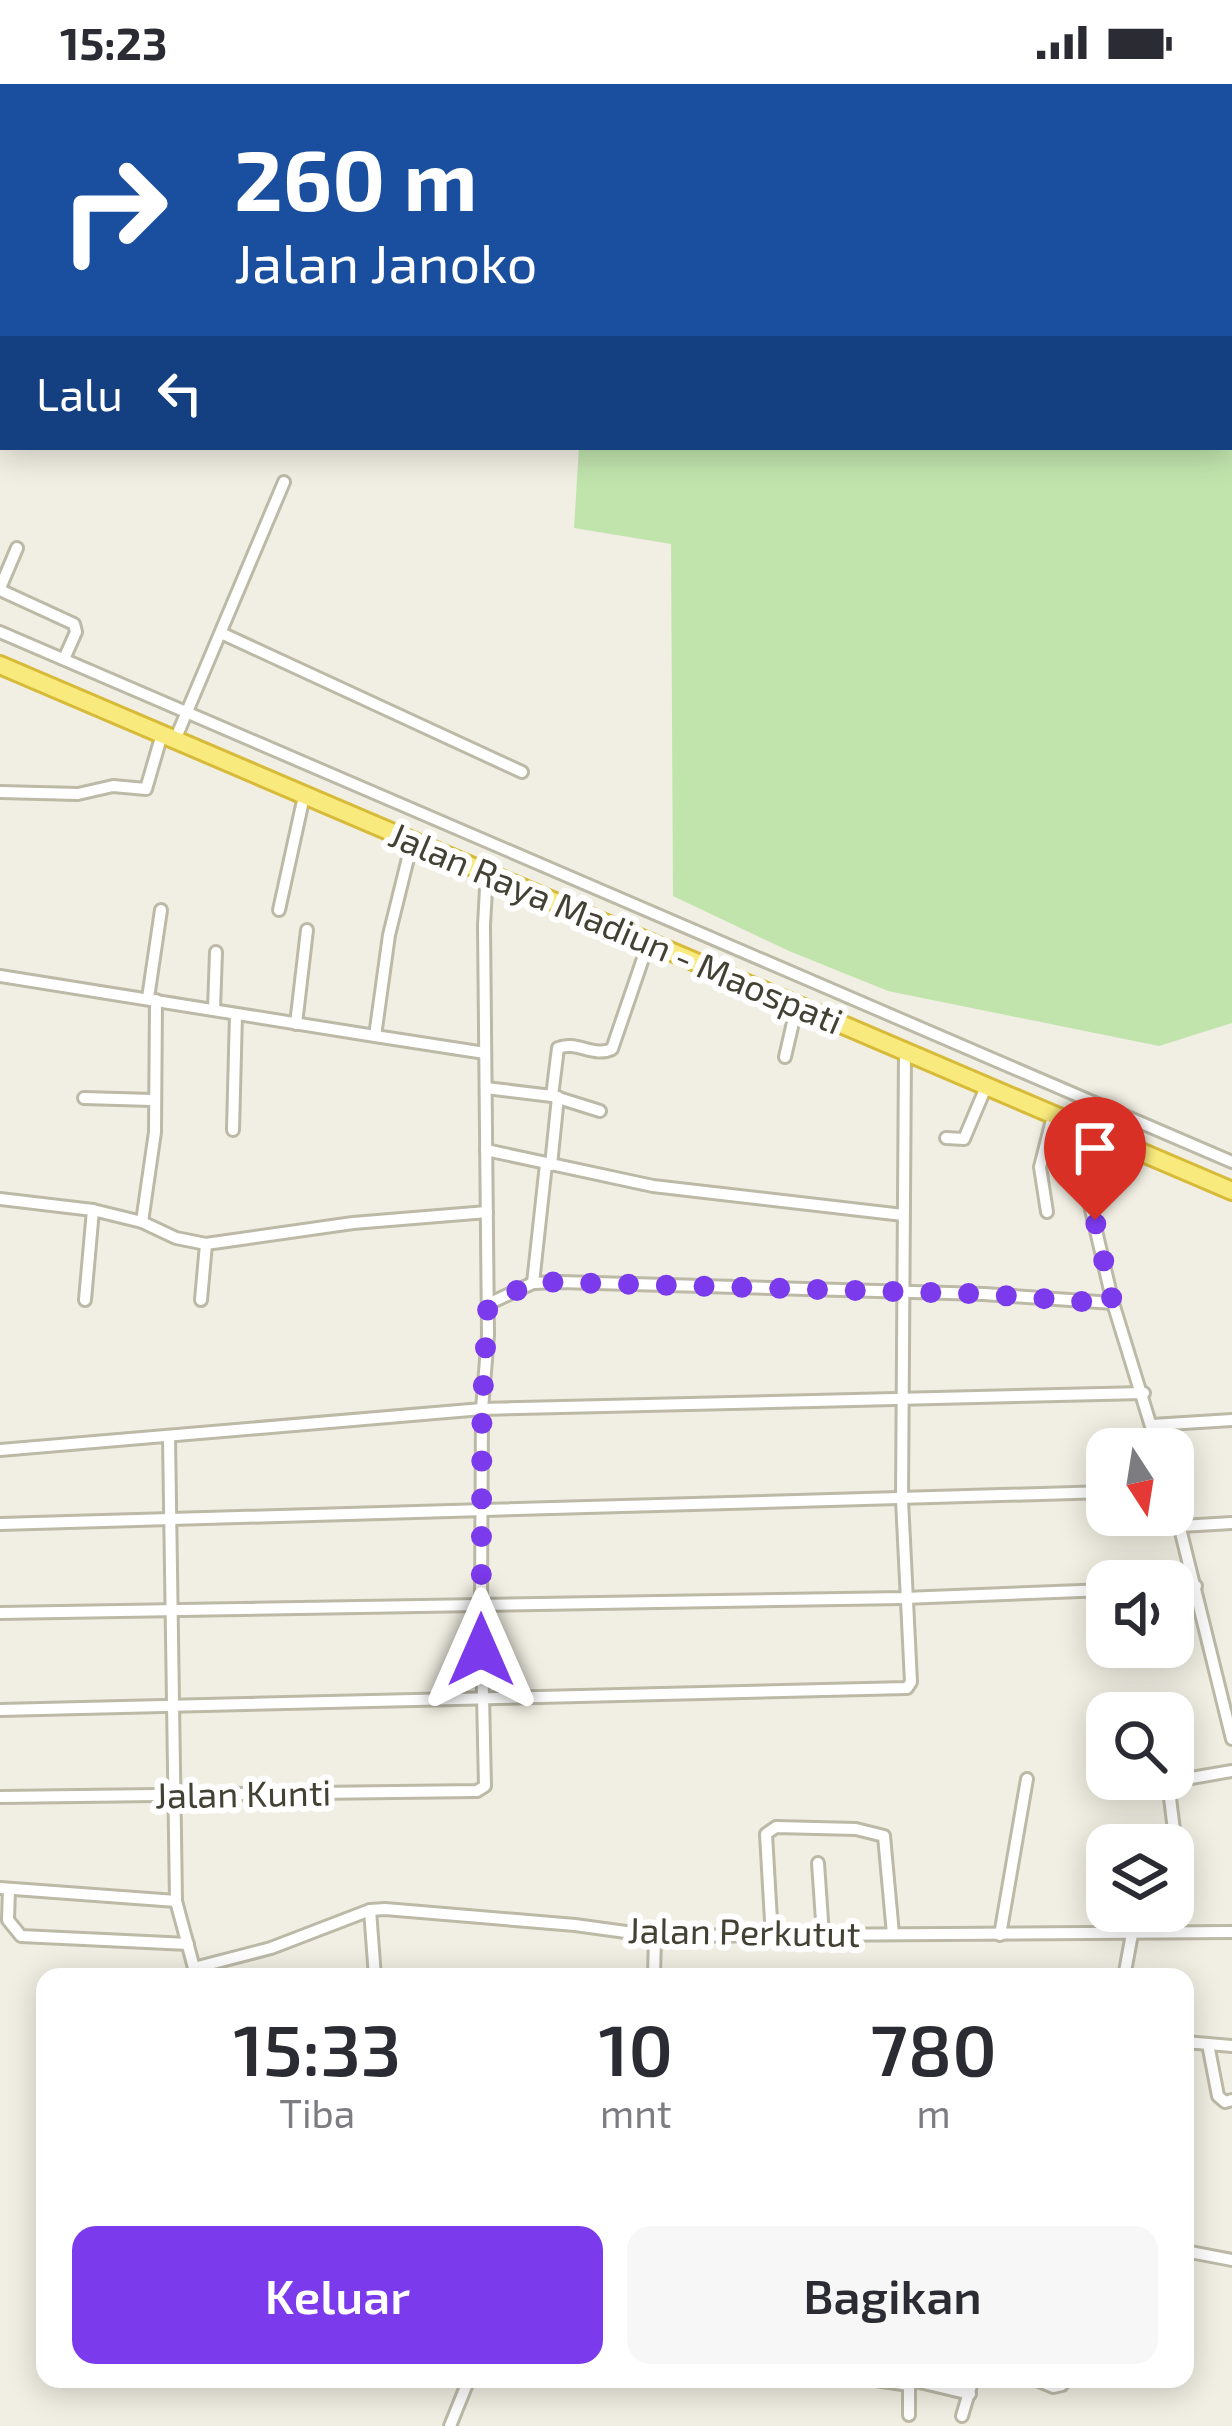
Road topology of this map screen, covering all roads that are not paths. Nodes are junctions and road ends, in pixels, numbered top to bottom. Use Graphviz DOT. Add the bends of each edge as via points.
graph roads {
  1 [pos="284,482"];
  2 [pos="17,548"];
  3 [pos="0,589"];
  4 [pos="0,632"];
  5 [pos="221,633"];
  6 [pos="64,659"];
  7 [pos="0,665"];
  8 [pos="188,710"];
  9 [pos="168,737"];
  10 [pos="522,772"];
  11 [pos="0,792"];
  12 [pos="304,796"];
  13 [pos="412,842"];
  14 [pos="487,871"];
  15 [pos="161,910"];
  16 [pos="279,910"];
  17 [pos="307,930"];
  18 [pos="649,940"];
  19 [pos="216,952"];
  20 [pos="0,976"];
  21 [pos="152,999"];
  22 [pos="797,1005"];
  23 [pos="214,1009"];
  24 [pos="236,1014"];
  25 [pos="296,1024"];
  26 [pos="375,1036"];
  27 [pos="905,1052"];
  28 [pos="485,1053"];
  29 [pos="785,1057"];
  30 [pos="986,1087"];
  31 [pos="486,1088"];
  32 [pos="555,1096"];
  33 [pos="84,1097"];
  34 [pos="152,1100"];
  35 [pos="601,1111"];
  36 [pos="1053,1116"];
  37 [pos="1072,1124"];
  38 [pos="233,1130"];
  39 [pos="946,1138"];
  40 [pos="486,1150"];
  41 [pos="1232,1162"];
  42 [pos="549,1165"];
  43 [pos="1232,1191"];
  44 [pos="0,1201"];
  45 [pos="93,1210"];
  46 [pos="487,1212"];
  47 [pos="1047,1212"];
  48 [pos="903,1215"];
  49 [pos="142,1222"];
  50 [pos="206,1244"];
  51 [pos="533,1283"];
  52 [pos="902,1292"];
  53 [pos="85,1300"];
  54 [pos="201,1300"];
  55 [pos="488,1304"];
  56 [pos="1113,1304"];
  57 [pos="1144,1393"];
  58 [pos="902,1400"];
  59 [pos="482,1409"];
  60 [pos="1232,1420"];
  61 [pos="1151,1425"];
  62 [pos="1152,1428"];
  63 [pos="169,1437"];
  64 [pos="0,1450"];
  65 [pos="1086,1493"];
  66 [pos="902,1500"];
  67 [pos="482,1511"];
  68 [pos="170,1519"];
  69 [pos="1232,1522"];
  70 [pos="0,1525"];
  71 [pos="1194,1525"];
  72 [pos="1183,1536"];
  73 [pos="1196,1586"];
  74 [pos="1086,1591"];
  75 [pos="904,1598"];
  76 [pos="481,1604"];
  77 [pos="172,1612"];
  78 [pos="0,1613"];
  79 [pos="1214,1674"];
  80 [pos="1232,1674"];
  81 [pos="481,1697"];
  82 [pos="175,1706"];
  83 [pos="0,1710"];
  84 [pos="1232,1739"];
  85 [pos="1232,1771"];
  86 [pos="1194,1776"];
  87 [pos="1027,1780"];
  88 [pos="176,1794"];
  89 [pos="0,1797"];
  90 [pos="818,1863"];
  91 [pos="4,1888"];
  92 [pos="176,1901"];
  93 [pos="370,1910"];
  94 [pos="1232,1932"];
  95 [pos="893,1934"];
  96 [pos="1000,1934"];
  97 [pos="1132,1934"];
  98 [pos="655,1936"];
  99 [pos="823,1936"];
  100 [pos="772,1938"];
  101 [pos="188,1944"];
  102 [pos="192,1968"];
  103 [pos="209,1968"];
  104 [pos="374,1968"];
  105 [pos="653,1968"];
  106 [pos="1126,1968"];
  107 [pos="1194,2043"];
  108 [pos="1208,2044"];
  109 [pos="1232,2046"];
  110 [pos="1232,2100"];
  111 [pos="1194,2254"];
  112 [pos="1232,2260"];
  113 [pos="465,2388"];
  114 [pos="910,2388"];
  115 [pos="942,2388"];
  116 [pos="971,2388"];
  117 [pos="970,2394"];
  118 [pos="909,2415"];
  119 [pos="962,2416"];
  120 [pos="450,2426"];
  1 -- 5 [label="street"];
  2 -- 3 [label="street"];
  3 -- 6 [label="street" via="72,621 76,632"];
  4 -- 6 [label="street"];
  5 -- 8 [label="street"];
  5 -- 10 [label="street"];
  6 -- 8 [label="street"];
  7 -- 9 [label="highway, Jalan Raya Madiun - Maospati"];
  8 -- 9 [label="street"];
  8 -- 41 [label="street"];
  9 -- 11 [label="street" via="146,789"];
  9 -- 12 [label="highway, Jalan Raya Madiun - Maospati"];
  12 -- 13 [label="highway, Jalan Raya Madiun - Maospati"];
  12 -- 16 [label="street"];
  13 -- 14 [label="highway, Jalan Raya Madiun - Maospati"];
  13 -- 26 [label="street"];
  14 -- 18 [label="highway, Jalan Raya Madiun - Maospati"];
  14 -- 28 [label="street"];
  15 -- 21 [label="street"];
  17 -- 25 [label="street"];
  18 -- 22 [label="highway, Jalan Raya Madiun - Maospati"];
  18 -- 32 [label="street" via="612,1049 558,1048"];
  19 -- 23 [label="street"];
  20 -- 21 [label="street"];
  21 -- 23 [label="street"];
  21 -- 34 [label="street"];
  22 -- 27 [label="highway, Jalan Raya Madiun - Maospati"];
  22 -- 29 [label="street"];
  23 -- 24 [label="street"];
  24 -- 25 [label="street"];
  24 -- 38 [label="street"];
  25 -- 26 [label="street"];
  26 -- 28 [label="street"];
  27 -- 30 [label="highway, Jalan Raya Madiun - Maospati"];
  27 -- 48 [label="street"];
  28 -- 31 [label="street"];
  30 -- 36 [label="highway, Jalan Raya Madiun - Maospati"];
  30 -- 39 [label="street" via="966,1136"];
  31 -- 32 [label="street"];
  31 -- 40 [label="street"];
  32 -- 35 [label="street"];
  32 -- 42 [label="street"];
  33 -- 34 [label="street"];
  34 -- 49 [label="street" via="153,1167"];
  36 -- 37 [label="highway, Jalan Raya Madiun - Maospati"];
  36 -- 47 [label="street" via="1040,1159"];
  37 -- 43 [label="highway, Jalan Raya Madiun - Maospati"];
  37 -- 56 [label="street"];
  40 -- 42 [label="street"];
  40 -- 46 [label="street"];
  42 -- 48 [label="street" via="653,1186"];
  42 -- 51 [label="street"];
  44 -- 45 [label="street"];
  45 -- 49 [label="street"];
  45 -- 53 [label="street"];
  46 -- 50 [label="street"];
  46 -- 55 [label="street"];
  48 -- 52 [label="street"];
  49 -- 50 [label="street"];
  50 -- 54 [label="street"];
  51 -- 52 [label="street"];
  51 -- 55 [label="street"];
  52 -- 56 [label="street"];
  52 -- 58 [label="street"];
  55 -- 59 [label="street"];
  56 -- 57 [label="street"];
  57 -- 58 [label="street"];
  57 -- 61 [label="street"];
  58 -- 59 [label="street"];
  58 -- 66 [label="street"];
  59 -- 63 [label="street"];
  59 -- 67 [label="street"];
  60 -- 61 [label="street"];
  61 -- 62 [label="street"];
  63 -- 64 [label="street"];
  63 -- 68 [label="street"];
  65 -- 66 [label="street"];
  66 -- 67 [label="street"];
  66 -- 75 [label="street"];
  67 -- 68 [label="street"];
  67 -- 76 [label="street"];
  68 -- 70 [label="street"];
  68 -- 77 [label="street"];
  69 -- 71 [label="street"];
  72 -- 73 [label="street"];
  73 -- 79 [label="street"];
  74 -- 75 [label="street"];
  75 -- 76 [label="street"];
  75 -- 81 [label="street" via="907,1688"];
  76 -- 77 [label="street"];
  76 -- 81 [label="street"];
  77 -- 78 [label="street"];
  77 -- 82 [label="street"];
  79 -- 80 [label="street"];
  79 -- 84 [label="street"];
  81 -- 82 [label="street"];
  81 -- 88 [label="street, Jalan Kunti" via="485,1786 477,1791"];
  82 -- 83 [label="street"];
  82 -- 88 [label="street"];
  85 -- 86 [label="street"];
  87 -- 96 [label="street"];
  88 -- 89 [label="street, Jalan Kunti"];
  88 -- 92 [label="street"];
  90 -- 99 [label="street"];
  91 -- 92 [label="street"];
  91 -- 101 [label="street" via="8,1921 21,1936"];
  92 -- 101 [label="street"];
  93 -- 98 [label="street, Jalan Perkutut"];
  93 -- 103 [label="street, Jalan Perkutut"];
  93 -- 104 [label="street"];
  94 -- 97 [label="street, Jalan Perkutut"];
  95 -- 96 [label="street, Jalan Perkutut"];
  95 -- 99 [label="street, Jalan Perkutut"];
  95 -- 100 [label="street" via="884,1836 776,1826 766,1834"];
  96 -- 97 [label="street, Jalan Perkutut"];
  97 -- 106 [label="street"];
  98 -- 100 [label="street, Jalan Perkutut"];
  98 -- 105 [label="street"];
  99 -- 100 [label="street, Jalan Perkutut"];
  101 -- 102 [label="street"];
  107 -- 108 [label="street"];
  108 -- 109 [label="street"];
  108 -- 110 [label="street" via="1218,2096"];
  111 -- 112 [label="street"];
  113 -- 120 [label="street"];
  114 -- 118 [label="street"];
  115 -- 117 [label="street"];
  116 -- 117 [label="street"];
  117 -- 119 [label="street"];
}
